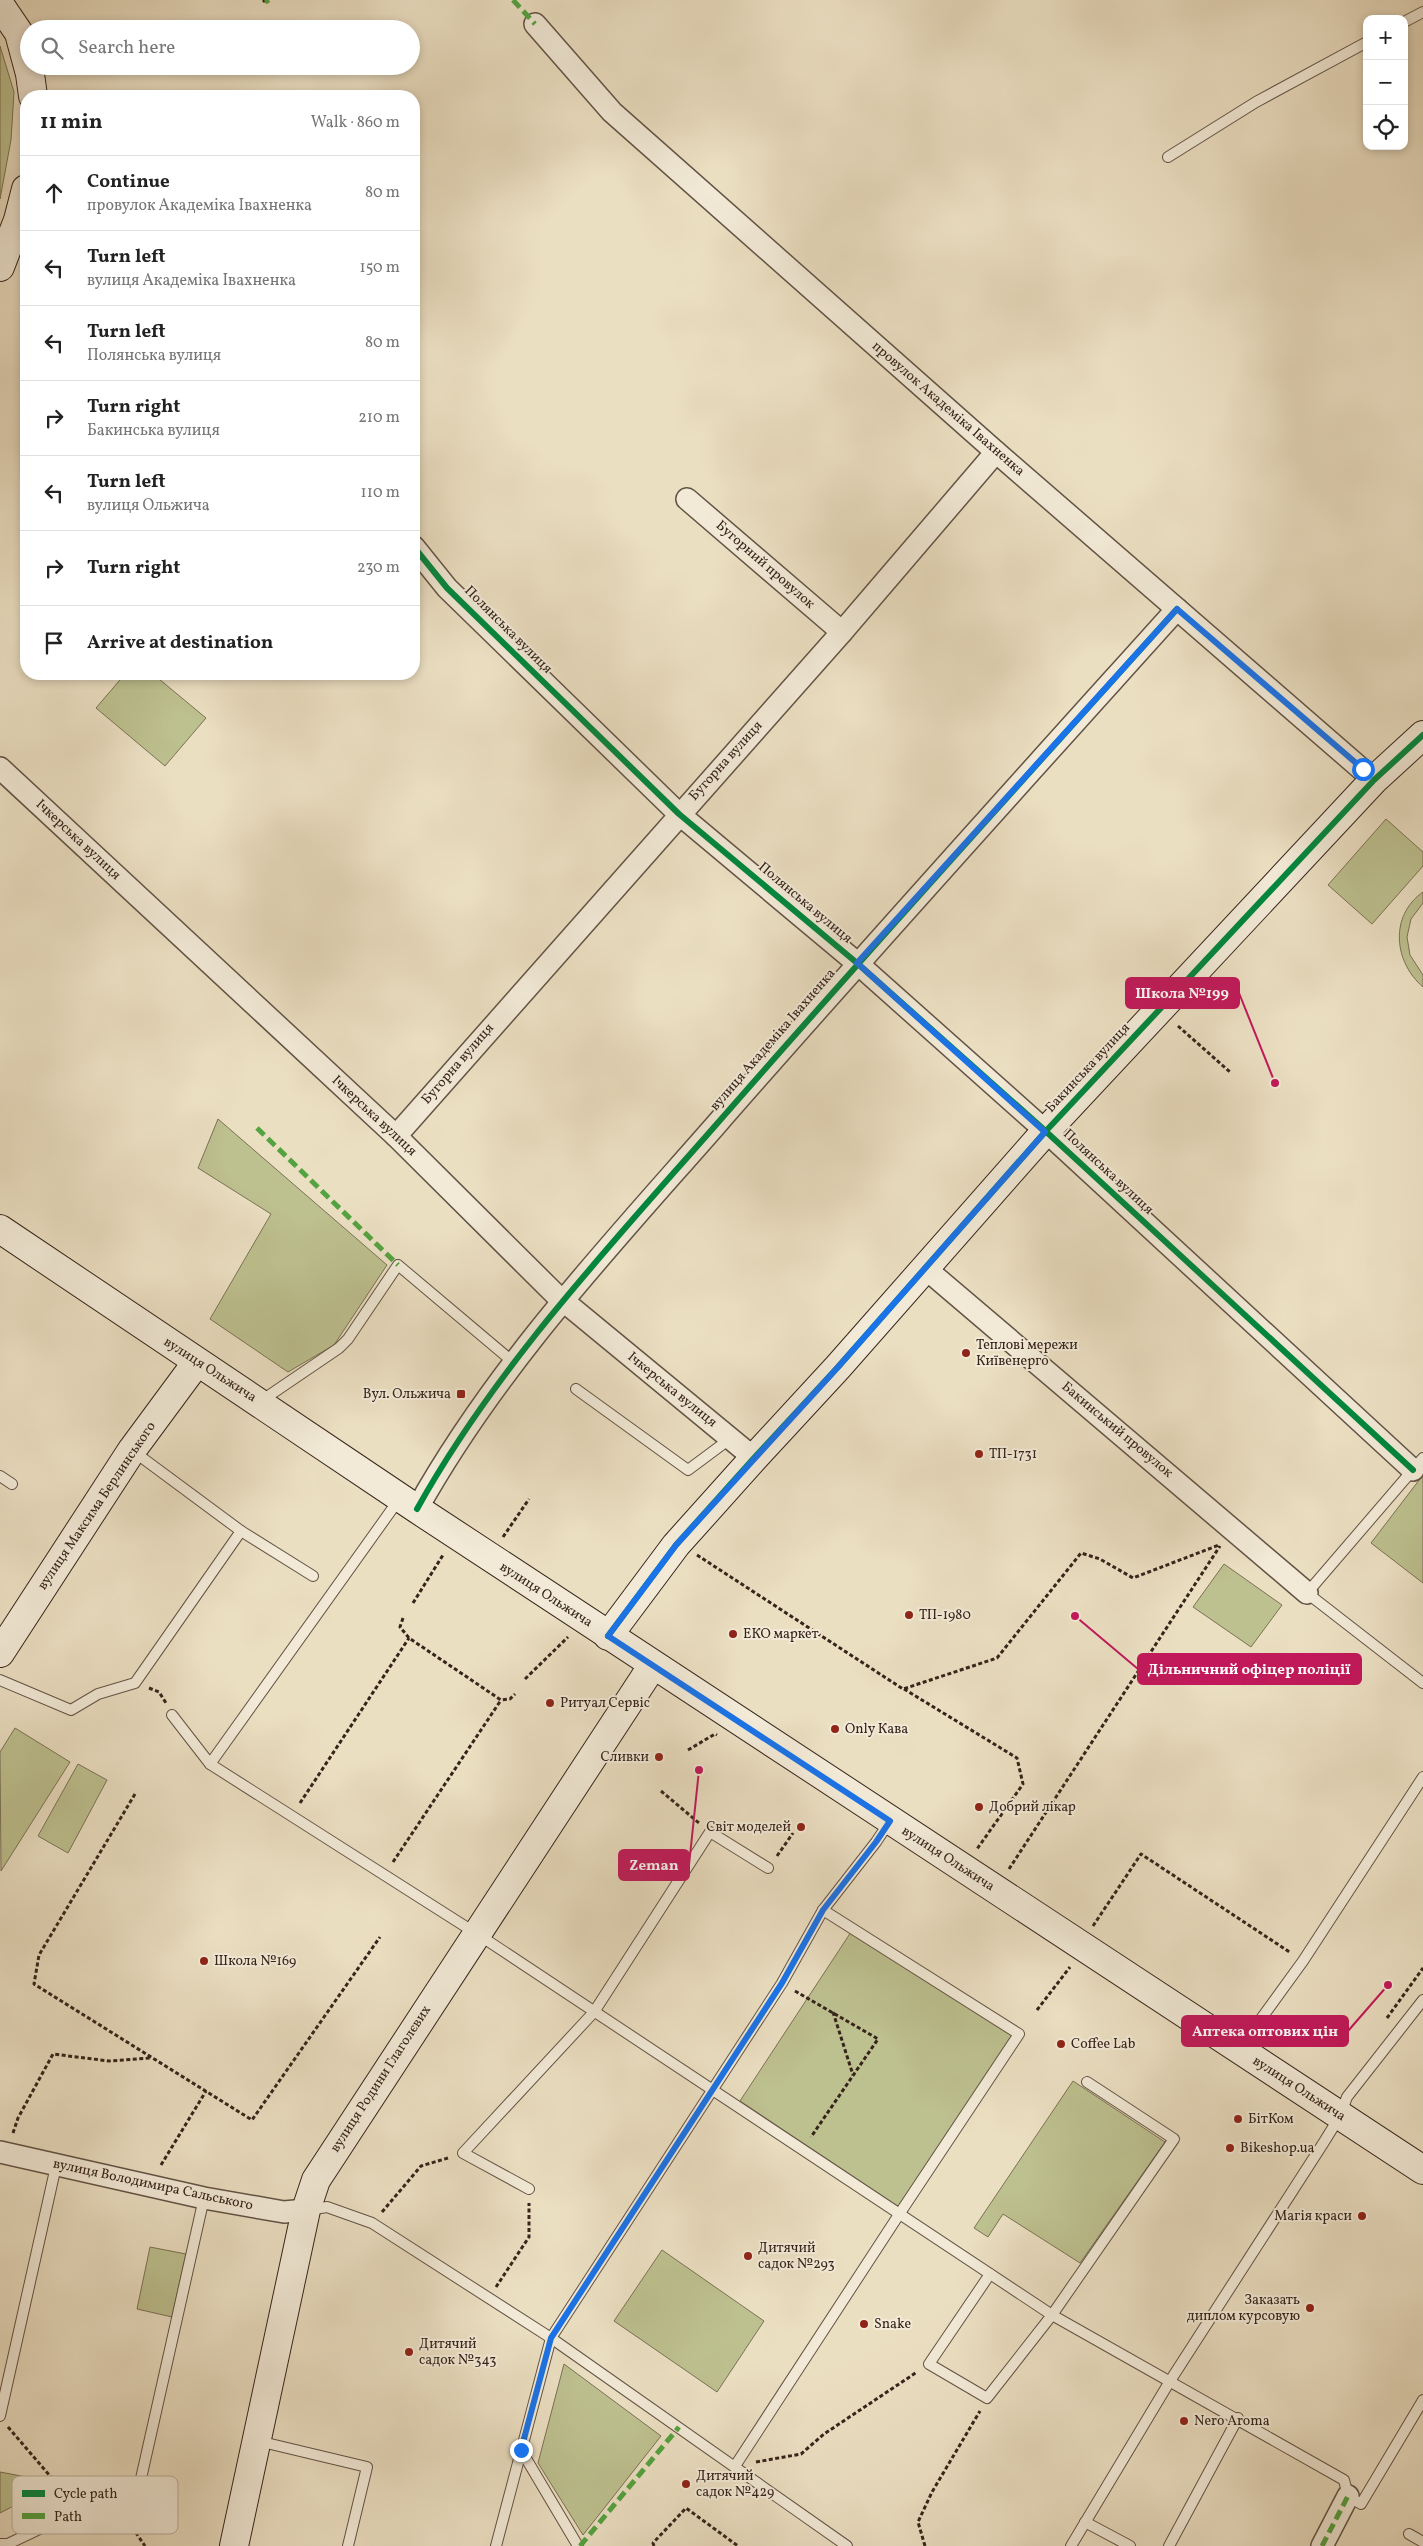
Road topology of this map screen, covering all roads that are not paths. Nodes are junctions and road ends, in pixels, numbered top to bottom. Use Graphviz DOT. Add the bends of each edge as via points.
graph roads {
  1 [pos="0,5"];
  2 [pos="1423,12"];
  3 [pos="1408,20"];
  4 [pos="535,24"];
  5 [pos="20,38"];
  6 [pos="1363,44"];
  7 [pos="28,75"];
  8 [pos="32,90"];
  9 [pos="1168,157"];
  10 [pos="20,212"];
  11 [pos="0,267"];
  12 [pos="996,452"];
  13 [pos="687,500"];
  14 [pos="420,554"];
  15 [pos="1177,609"];
  16 [pos="842,632"];
  17 [pos="1423,735"];
  18 [pos="0,768"];
  19 [pos="1374,780"];
  20 [pos="679,814"];
  21 [pos="857,963"];
  22 [pos="1045,1132"];
  23 [pos="396,1136"];
  24 [pos="0,1229"];
  25 [pos="925,1268"];
  26 [pos="562,1300"];
  27 [pos="197,1362"];
  28 [pos="513,1362"];
  29 [pos="576,1389"];
  30 [pos="260,1402"];
  31 [pos="732,1438"];
  32 [pos="132,1450"];
  33 [pos="754,1458"];
  34 [pos="1418,1464"];
  35 [pos="0,1476"];
  36 [pos="12,1484"];
  37 [pos="408,1504"];
  38 [pos="240,1530"];
  39 [pos="313,1576"];
  40 [pos="1307,1593"];
  41 [pos="608,1636"];
  42 [pos="0,1653"];
  43 [pos="653,1665"];
  44 [pos="0,1680"];
  45 [pos="1423,1683"];
  46 [pos="172,1715"];
  47 [pos="210,1764"];
  48 [pos="1423,1777"];
  49 [pos="890,1821"];
  50 [pos="768,1868"];
  51 [pos="823,1910"];
  52 [pos="475,1934"];
  53 [pos="1423,2000"];
  54 [pos="594,2012"];
  55 [pos="1244,2053"];
  56 [pos="1087,2082"];
  57 [pos="713,2089"];
  58 [pos="1340,2116"];
  59 [pos="0,2152"];
  60 [pos="56,2166"];
  61 [pos="1423,2170"];
  62 [pos="529,2189"];
  63 [pos="204,2198"];
  64 [pos="306,2210"];
  65 [pos="900,2212"];
  66 [pos="990,2274"];
  67 [pos="1052,2315"];
  68 [pos="551,2338"];
  69 [pos="1170,2381"];
  70 [pos="1423,2400"];
  71 [pos="1238,2418"];
  72 [pos="3,2420"];
  73 [pos="257,2441"];
  74 [pos="521,2450"];
  75 [pos="736,2466"];
  76 [pos="142,2476"];
  77 [pos="1348,2496"];
  78 [pos="1086,2522"];
  79 [pos="27,2534"];
  80 [pos="1409,2534"];
  81 [pos="1423,2542"];
  82 [pos="5,2544"];
  83 [pos="234,2546"];
  84 [pos="348,2546"];
  85 [pos="496,2546"];
  86 [pos="578,2546"];
  87 [pos="847,2546"];
  88 [pos="1071,2546"];
  89 [pos="1130,2546"];
  90 [pos="1169,2546"];
  91 [pos="1322,2546"];
  1 -- 5 [label="street"];
  2 -- 3 [label="lane"];
  4 -- 12 [label="street, провулок Академіка Івахненка" via="612,112"];
  6 -- 9 [label="lane" via="1256,102"];
  7 -- 8 [label="street"];
  10 -- 11 [label="street"];
  12 -- 15 [label="street, провулок Академіка Івахненка"];
  12 -- 16 [label="street, Бугорна вулиця"];
  13 -- 16 [label="street, Бугорний провулок"];
  14 -- 20 [label="street, Полянська вулиця" via="447,588"];
  15 -- 19 [label="street, провулок Академіка Івахненка"];
  15 -- 21 [label="street, вулиця Академіка Івахненка"];
  16 -- 20 [label="street, Бугорна вулиця"];
  17 -- 19 [label="street, Бакинська вулиця"];
  18 -- 23 [label="street, Ічкерська вулиця"];
  19 -- 22 [label="street, Бакинська вулиця"];
  20 -- 21 [label="street, Полянська вулиця"];
  20 -- 23 [label="street, Бугорна вулиця"];
  21 -- 22 [label="street, Полянська вулиця"];
  21 -- 26 [label="street, вулиця Академіка Івахненка"];
  22 -- 25 [label="street, Бакинська вулиця"];
  22 -- 34 [label="street, Полянська вулиця"];
  23 -- 26 [label="street, Ічкерська вулиця"];
  24 -- 27 [label="street, вулиця Ольжича"];
  25 -- 33 [label="street, Бакинська вулиця"];
  25 -- 40 [label="street, Бакинський провулок"];
  26 -- 28 [label="street, вулиця Академіка Івахненка"];
  26 -- 31 [label="street, Ічкерська вулиця"];
  27 -- 30 [label="street, вулиця Ольжича"];
  27 -- 32 [label="street, вулиця Максима Берлинського"];
  28 -- 30 [label="lane" via="398,1265 339,1348"];
  28 -- 37 [label="street, вулиця Академіка Івахненка"];
  29 -- 31 [label="lane" via="688,1470"];
  30 -- 37 [label="street, вулиця Ольжича"];
  31 -- 33 [label="street, Ічкерська вулиця"];
  32 -- 38 [label="lane"];
  32 -- 42 [label="street, вулиця Максима Берлинського"];
  33 -- 41 [label="street, Бакинська вулиця" via="676,1545"];
  34 -- 40 [label="lane"];
  35 -- 36 [label="lane"];
  37 -- 41 [label="street, вулиця Ольжича"];
  37 -- 47 [label="lane"];
  38 -- 39 [label="lane"];
  38 -- 44 [label="lane" via="135,1683 98,1694 71,1710"];
  40 -- 45 [label="lane"];
  41 -- 43 [label="street, вулиця Ольжича"];
  43 -- 49 [label="street, вулиця Ольжича"];
  43 -- 52 [label="street, вулиця Родини Глаголєвих"];
  46 -- 47 [label="lane"];
  47 -- 52 [label="lane"];
  48 -- 55 [label="lane" via="1304,1961 1250,2034"];
  49 -- 51 [label="lane"];
  49 -- 55 [label="street, вулиця Ольжича"];
  50 -- 54 [label="lane" via="710,1832"];
  51 -- 57 [label="lane" via="782,1983"];
  51 -- 65 [label="lane" via="1019,2034"];
  52 -- 54 [label="lane"];
  52 -- 64 [label="street, вулиця Родини Глаголєвих" via="316,2180"];
  53 -- 58 [label="lane" via="1347,2097"];
  54 -- 57 [label="lane"];
  54 -- 62 [label="lane" via="463,2153"];
  55 -- 58 [label="street, вулиця Ольжича"];
  56 -- 67 [label="lane" via="1174,2139"];
  57 -- 65 [label="lane"];
  57 -- 68 [label="lane"];
  58 -- 61 [label="street, вулиця Ольжича"];
  58 -- 69 [label="lane"];
  59 -- 60 [label="street, вулиця Володимира Сальського"];
  60 -- 63 [label="street, вулиця Володимира Сальського"];
  60 -- 72 [label="lane"];
  63 -- 64 [label="street, вулиця Володимира Сальського" via="284,2212"];
  63 -- 76 [label="lane"];
  64 -- 68 [label="lane" via="327,2207 372,2224"];
  64 -- 73 [label="street, вулиця Родини Глаголєвих"];
  65 -- 66 [label="lane"];
  65 -- 75 [label="lane"];
  66 -- 67 [label="lane"];
  66 -- 67 [label="lane" via="929,2364 988,2398"];
  67 -- 69 [label="lane"];
  68 -- 74 [label="lane"];
  68 -- 75 [label="lane"];
  69 -- 71 [label="lane"];
  69 -- 78 [label="lane"];
  70 -- 77 [label="lane" via="1362,2504"];
  71 -- 77 [label="lane" via="1344,2480"];
  71 -- 90 [label="lane"];
  73 -- 83 [label="street, вулиця Родини Глаголєвих"];
  73 -- 84 [label="lane" via="367,2467"];
  74 -- 85 [label="lane"];
  74 -- 86 [label="lane"];
  75 -- 87 [label="lane"];
  77 -- 91 [label="street"];
  78 -- 88 [label="lane"];
  78 -- 89 [label="lane"];
  79 -- 82 [label="lane"];
  80 -- 81 [label="lane"];
}
